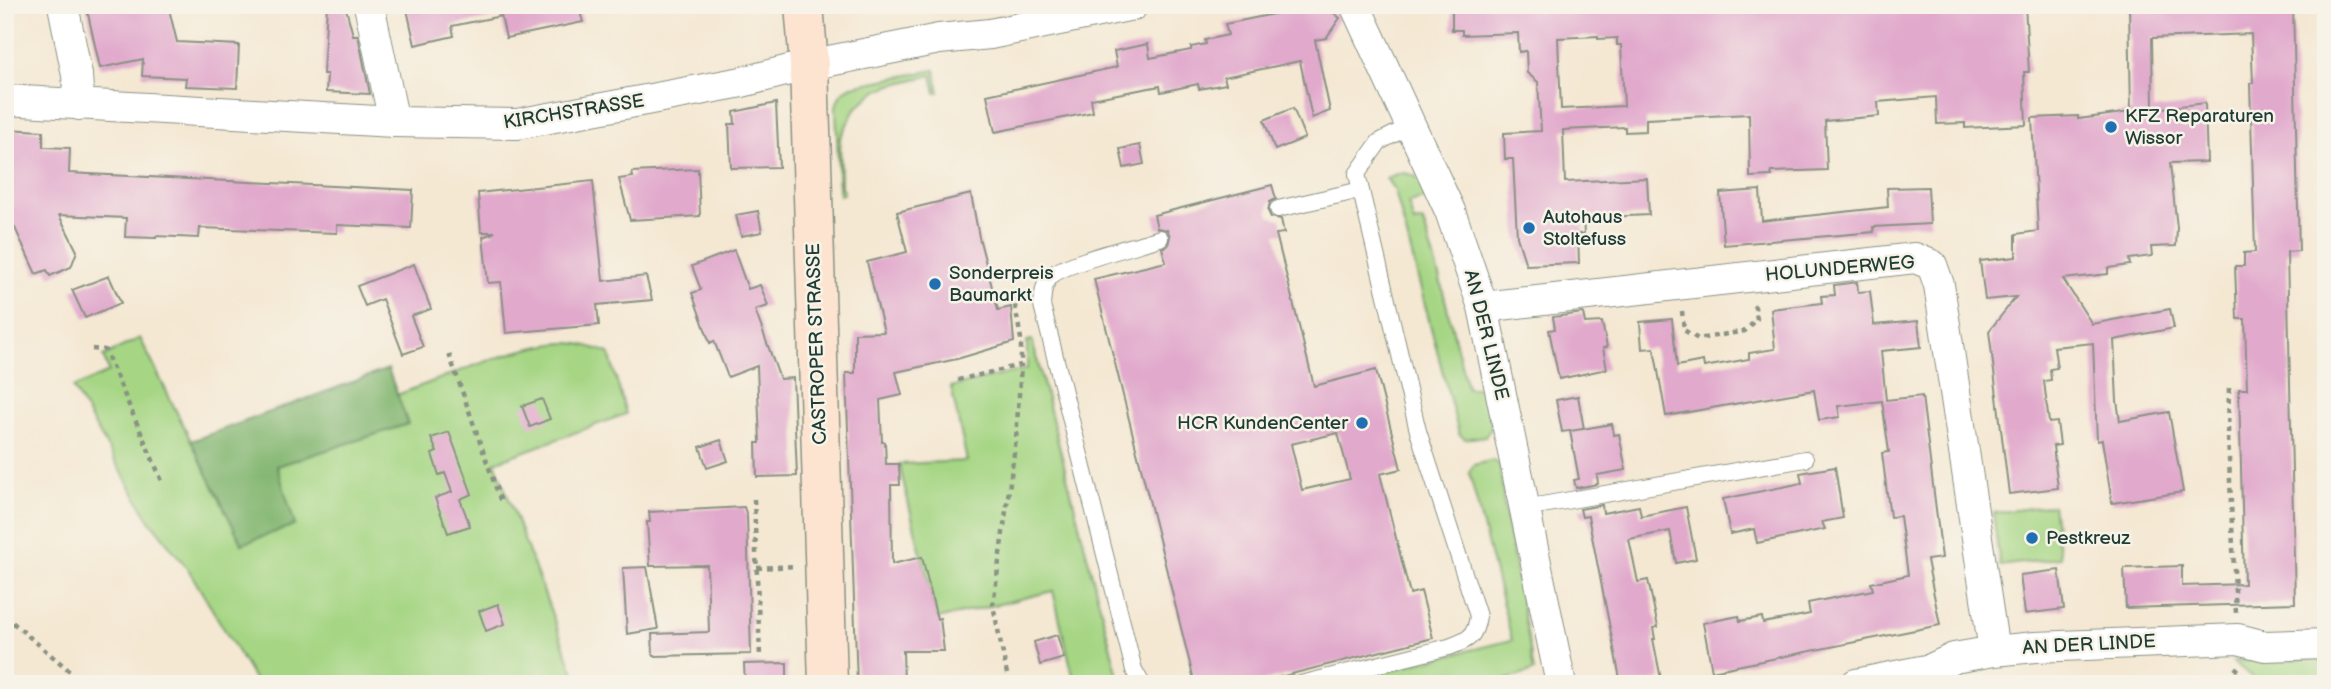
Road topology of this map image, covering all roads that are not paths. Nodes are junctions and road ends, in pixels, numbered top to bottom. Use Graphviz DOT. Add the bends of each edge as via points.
graph roads {
  1 [pos="63,5"];
  2 [pos="369,5"];
  3 [pos="804,5"];
  4 [pos="1133,5"];
  5 [pos="1355,5"];
  6 [pos="809,65"];
  7 [pos="5,100"];
  8 [pos="79,105"];
  9 [pos="394,122"];
  10 [pos="1412,125"];
  11 [pos="1361,190"];
  12 [pos="1278,209"];
  13 [pos="1160,238"];
  14 [pos="1483,307"];
  15 [pos="1805,459"];
  16 [pos="1525,508"];
  17 [pos="2326,644"];
  18 [pos="1994,651"];
  19 [pos="828,684"];
  20 [pos="1142,684"];
  21 [pos="1301,684"];
  22 [pos="1561,684"];
  23 [pos="1856,684"];
  1 -- 8 [label="street"];
  2 -- 9 [label="street"];
  3 -- 6 [label="main road, CASTROPER STRASSE"];
  4 -- 6 [label="street, KIRCHSTRASSE"];
  5 -- 10 [label="street, AN DER LINDE"];
  6 -- 9 [label="street, KIRCHSTRASSE" via="517,124"];
  6 -- 19 [label="main road, CASTROPER STRASSE"];
  7 -- 8 [label="street, KIRCHSTRASSE"];
  8 -- 9 [label="street, KIRCHSTRASSE"];
  10 -- 11 [label="lane" via="1379,142 1357,174"];
  10 -- 14 [label="street, AN DER LINDE" via="1450,211"];
  11 -- 12 [label="lane"];
  11 -- 21 [label="lane" via="1418,431 1478,616 1469,639 1449,647"];
  13 -- 20 [label="lane" via="1052,275 1043,288 1042,305 1134,670"];
  14 -- 16 [label="street, AN DER LINDE"];
  14 -- 18 [label="street, HOLUNDERWEG" via="1914,258 1932,265 1940,285"];
  15 -- 16 [label="lane"];
  16 -- 22 [label="street, AN DER LINDE"];
  17 -- 18 [label="street, AN DER LINDE" via="2232,649 2035,646"];
  18 -- 23 [label="street, AN DER LINDE"];
}
